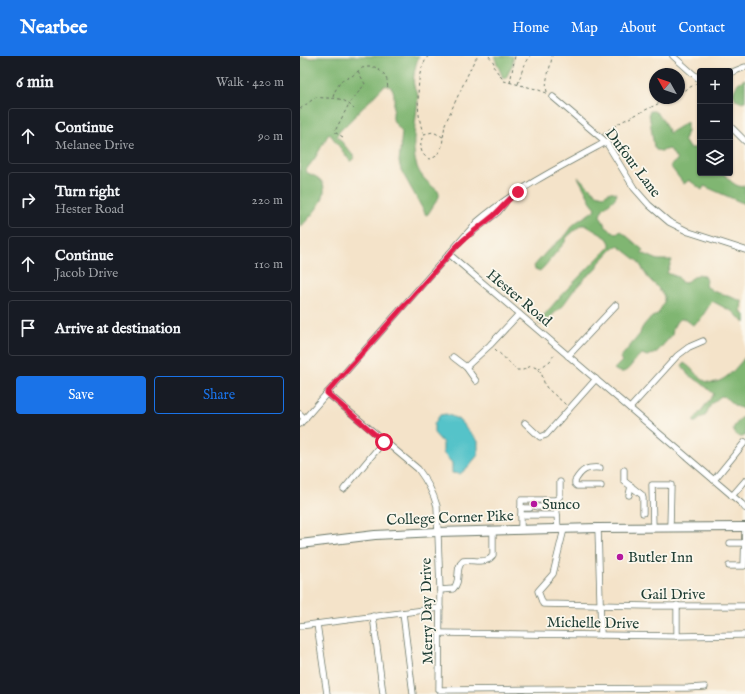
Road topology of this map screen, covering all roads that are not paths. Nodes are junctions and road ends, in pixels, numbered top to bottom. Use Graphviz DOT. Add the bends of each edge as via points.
graph roads {
  1 [pos="674,56"];
  2 [pos="745,67"];
  3 [pos="733,72"];
  4 [pos="697,78"];
  5 [pos="553,97"];
  6 [pos="733,129"];
  7 [pos="745,140"];
  8 [pos="606,142"];
  9 [pos="745,250"];
  10 [pos="448,254"];
  11 [pos="616,305"];
  12 [pos="519,314"];
  13 [pos="703,341"];
  14 [pos="568,356"];
  15 [pos="453,357"];
  16 [pos="466,368"];
  17 [pos="596,379"];
  18 [pos="476,381"];
  19 [pos="327,393"];
  20 [pos="630,408"];
  21 [pos="300,414"];
  22 [pos="305,419"];
  23 [pos="525,423"];
  24 [pos="300,424"];
  25 [pos="384,442"];
  26 [pos="745,442"];
  27 [pos="600,468"];
  28 [pos="624,470"];
  29 [pos="714,480"];
  30 [pos="745,481"];
  31 [pos="560,482"];
  32 [pos="601,486"];
  33 [pos="631,486"];
  34 [pos="344,489"];
  35 [pos="629,495"];
  36 [pos="732,496"];
  37 [pos="556,500"];
  38 [pos="538,507"];
  39 [pos="556,507"];
  40 [pos="521,508"];
  41 [pos="530,508"];
  42 [pos="745,508"];
  43 [pos="642,513"];
  44 [pos="521,514"];
  45 [pos="557,515"];
  46 [pos="745,527"];
  47 [pos="598,528"];
  48 [pos="653,528"];
  49 [pos="670,528"];
  50 [pos="561,529"];
  51 [pos="521,530"];
  52 [pos="493,531"];
  53 [pos="437,532"];
  54 [pos="730,543"];
  55 [pos="744,543"];
  56 [pos="300,544"];
  57 [pos="729,566"];
  58 [pos="440,590"];
  59 [pos="677,605"];
  60 [pos="600,606"];
  61 [pos="745,606"];
  62 [pos="440,608"];
  63 [pos="403,613"];
  64 [pos="373,616"];
  65 [pos="317,624"];
  66 [pos="300,626"];
  67 [pos="440,633"];
  68 [pos="601,635"];
  69 [pos="745,635"];
  70 [pos="677,636"];
  71 [pos="705,687"];
  72 [pos="327,694"];
  73 [pos="383,694"];
  74 [pos="413,694"];
  1 -- 4 [label="street"];
  2 -- 3 [label="street"];
  5 -- 8 [label="street, Dufour Lane"];
  6 -- 7 [label="street"];
  8 -- 9 [label="street, Dufour Lane" via="634,188 669,222 689,232"];
  8 -- 10 [label="street" via="534,181 509,198 498,212"];
  10 -- 12 [label="street, Hester Road"];
  10 -- 19 [label="street"];
  11 -- 14 [label="street"];
  12 -- 14 [label="street, Hester Road"];
  12 -- 16 [label="street"];
  13 -- 20 [label="street" via="677,356"];
  14 -- 17 [label="street, Hester Road"];
  15 -- 16 [label="street"];
  16 -- 18 [label="street"];
  17 -- 20 [label="street, Hester Road"];
  17 -- 23 [label="street" via="543,437 537,435"];
  19 -- 22 [label="street"];
  19 -- 25 [label="street, Merry Day Drive"];
  20 -- 29 [label="street, Hester Road"];
  21 -- 22 [label="street"];
  22 -- 24 [label="street"];
  25 -- 34 [label="street"];
  25 -- 53 [label="street, Merry Day Drive" via="418,469 427,481 437,506"];
  26 -- 29 [label="street"];
  27 -- 32 [label="street" via="585,469 575,484"];
  28 -- 33 [label="street" via="624,480"];
  29 -- 36 [label="street, Hester Road"];
  30 -- 36 [label="street"];
  31 -- 37 [label="street" via="560,496"];
  33 -- 35 [label="street"];
  33 -- 43 [label="street" via="642,495"];
  36 -- 42 [label="street, Hester Road"];
  37 -- 39 [label="street"];
  37 -- 40 [label="street" via="521,500"];
  38 -- 39 [label="street"];
  39 -- 45 [label="street"];
  40 -- 41 [label="street"];
  40 -- 44 [label="street"];
  44 -- 45 [label="street"];
  44 -- 51 [label="street"];
  45 -- 50 [label="street"];
  46 -- 49 [label="highway, College Corner Pike"];
  46 -- 55 [label="street"];
  47 -- 48 [label="highway, College Corner Pike"];
  47 -- 50 [label="highway, College Corner Pike"];
  47 -- 60 [label="street"];
  48 -- 49 [label="highway, College Corner Pike"];
  48 -- 49 [label="street" via="652,485 671,485"];
  50 -- 51 [label="highway, College Corner Pike"];
  50 -- 60 [label="street, Gail Drive" via="553,574 538,591 543,604"];
  51 -- 52 [label="highway, College Corner Pike"];
  52 -- 53 [label="highway, College Corner Pike"];
  52 -- 58 [label="street" via="491,558 463,561 459,566 457,586 453,589"];
  53 -- 56 [label="highway, College Corner Pike" via="375,535"];
  53 -- 58 [label="street, Merry Day Drive"];
  54 -- 55 [label="street"];
  55 -- 57 [label="street" via="744,566"];
  58 -- 62 [label="street, Merry Day Drive"];
  59 -- 60 [label="street, Gail Drive"];
  59 -- 61 [label="street, Gail Drive"];
  59 -- 70 [label="street"];
  60 -- 68 [label="street"];
  62 -- 63 [label="street"];
  62 -- 67 [label="street, Merry Day Drive"];
  63 -- 64 [label="street"];
  63 -- 74 [label="street"];
  64 -- 65 [label="street"];
  64 -- 73 [label="street"];
  65 -- 66 [label="street"];
  65 -- 72 [label="street"];
  67 -- 68 [label="street, Michelle Drive"];
  67 -- 71 [label="street, Merry Day Drive" via="439,690"];
  68 -- 70 [label="street, Michelle Drive"];
  69 -- 70 [label="street, Michelle Drive"];
}
